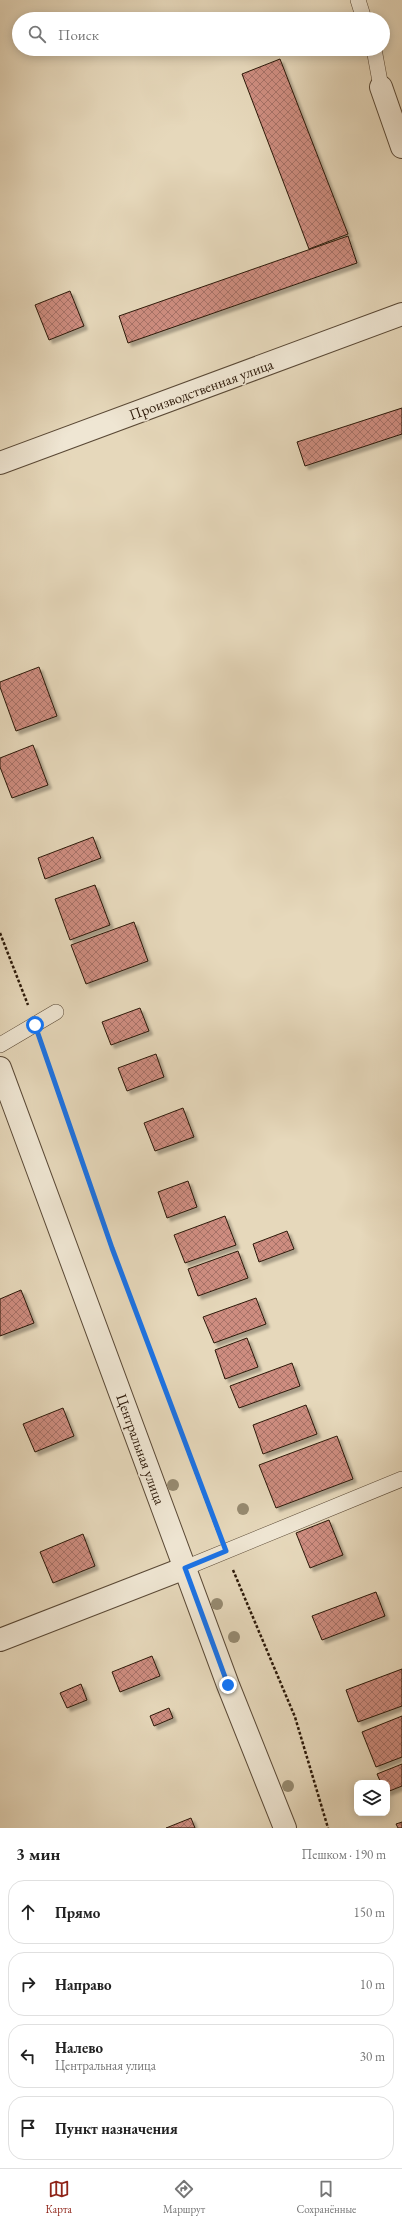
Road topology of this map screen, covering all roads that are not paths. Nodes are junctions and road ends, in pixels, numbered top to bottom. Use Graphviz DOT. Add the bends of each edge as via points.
graph roads {
  1 [pos="358,0"];
  2 [pos="362,12"];
  3 [pos="375,56"];
  4 [pos="381,88"];
  5 [pos="402,147"];
  6 [pos="402,314"];
  7 [pos="0,463"];
  8 [pos="56,1012"];
  9 [pos="0,1045"];
  10 [pos="0,1068"];
  11 [pos="402,1479"];
  12 [pos="185,1568"];
  13 [pos="0,1640"];
  14 [pos="285,1828"];
  1 -- 2 [label="lane"];
  3 -- 4 [label="lane"];
  4 -- 5 [label="street"];
  6 -- 7 [label="street, Производственная улица"];
  8 -- 9 [label="lane"];
  10 -- 12 [label="street, Центральная улица"];
  11 -- 12 [label="lane"];
  12 -- 13 [label="street"];
  12 -- 14 [label="street, Центральная улица"];
}
